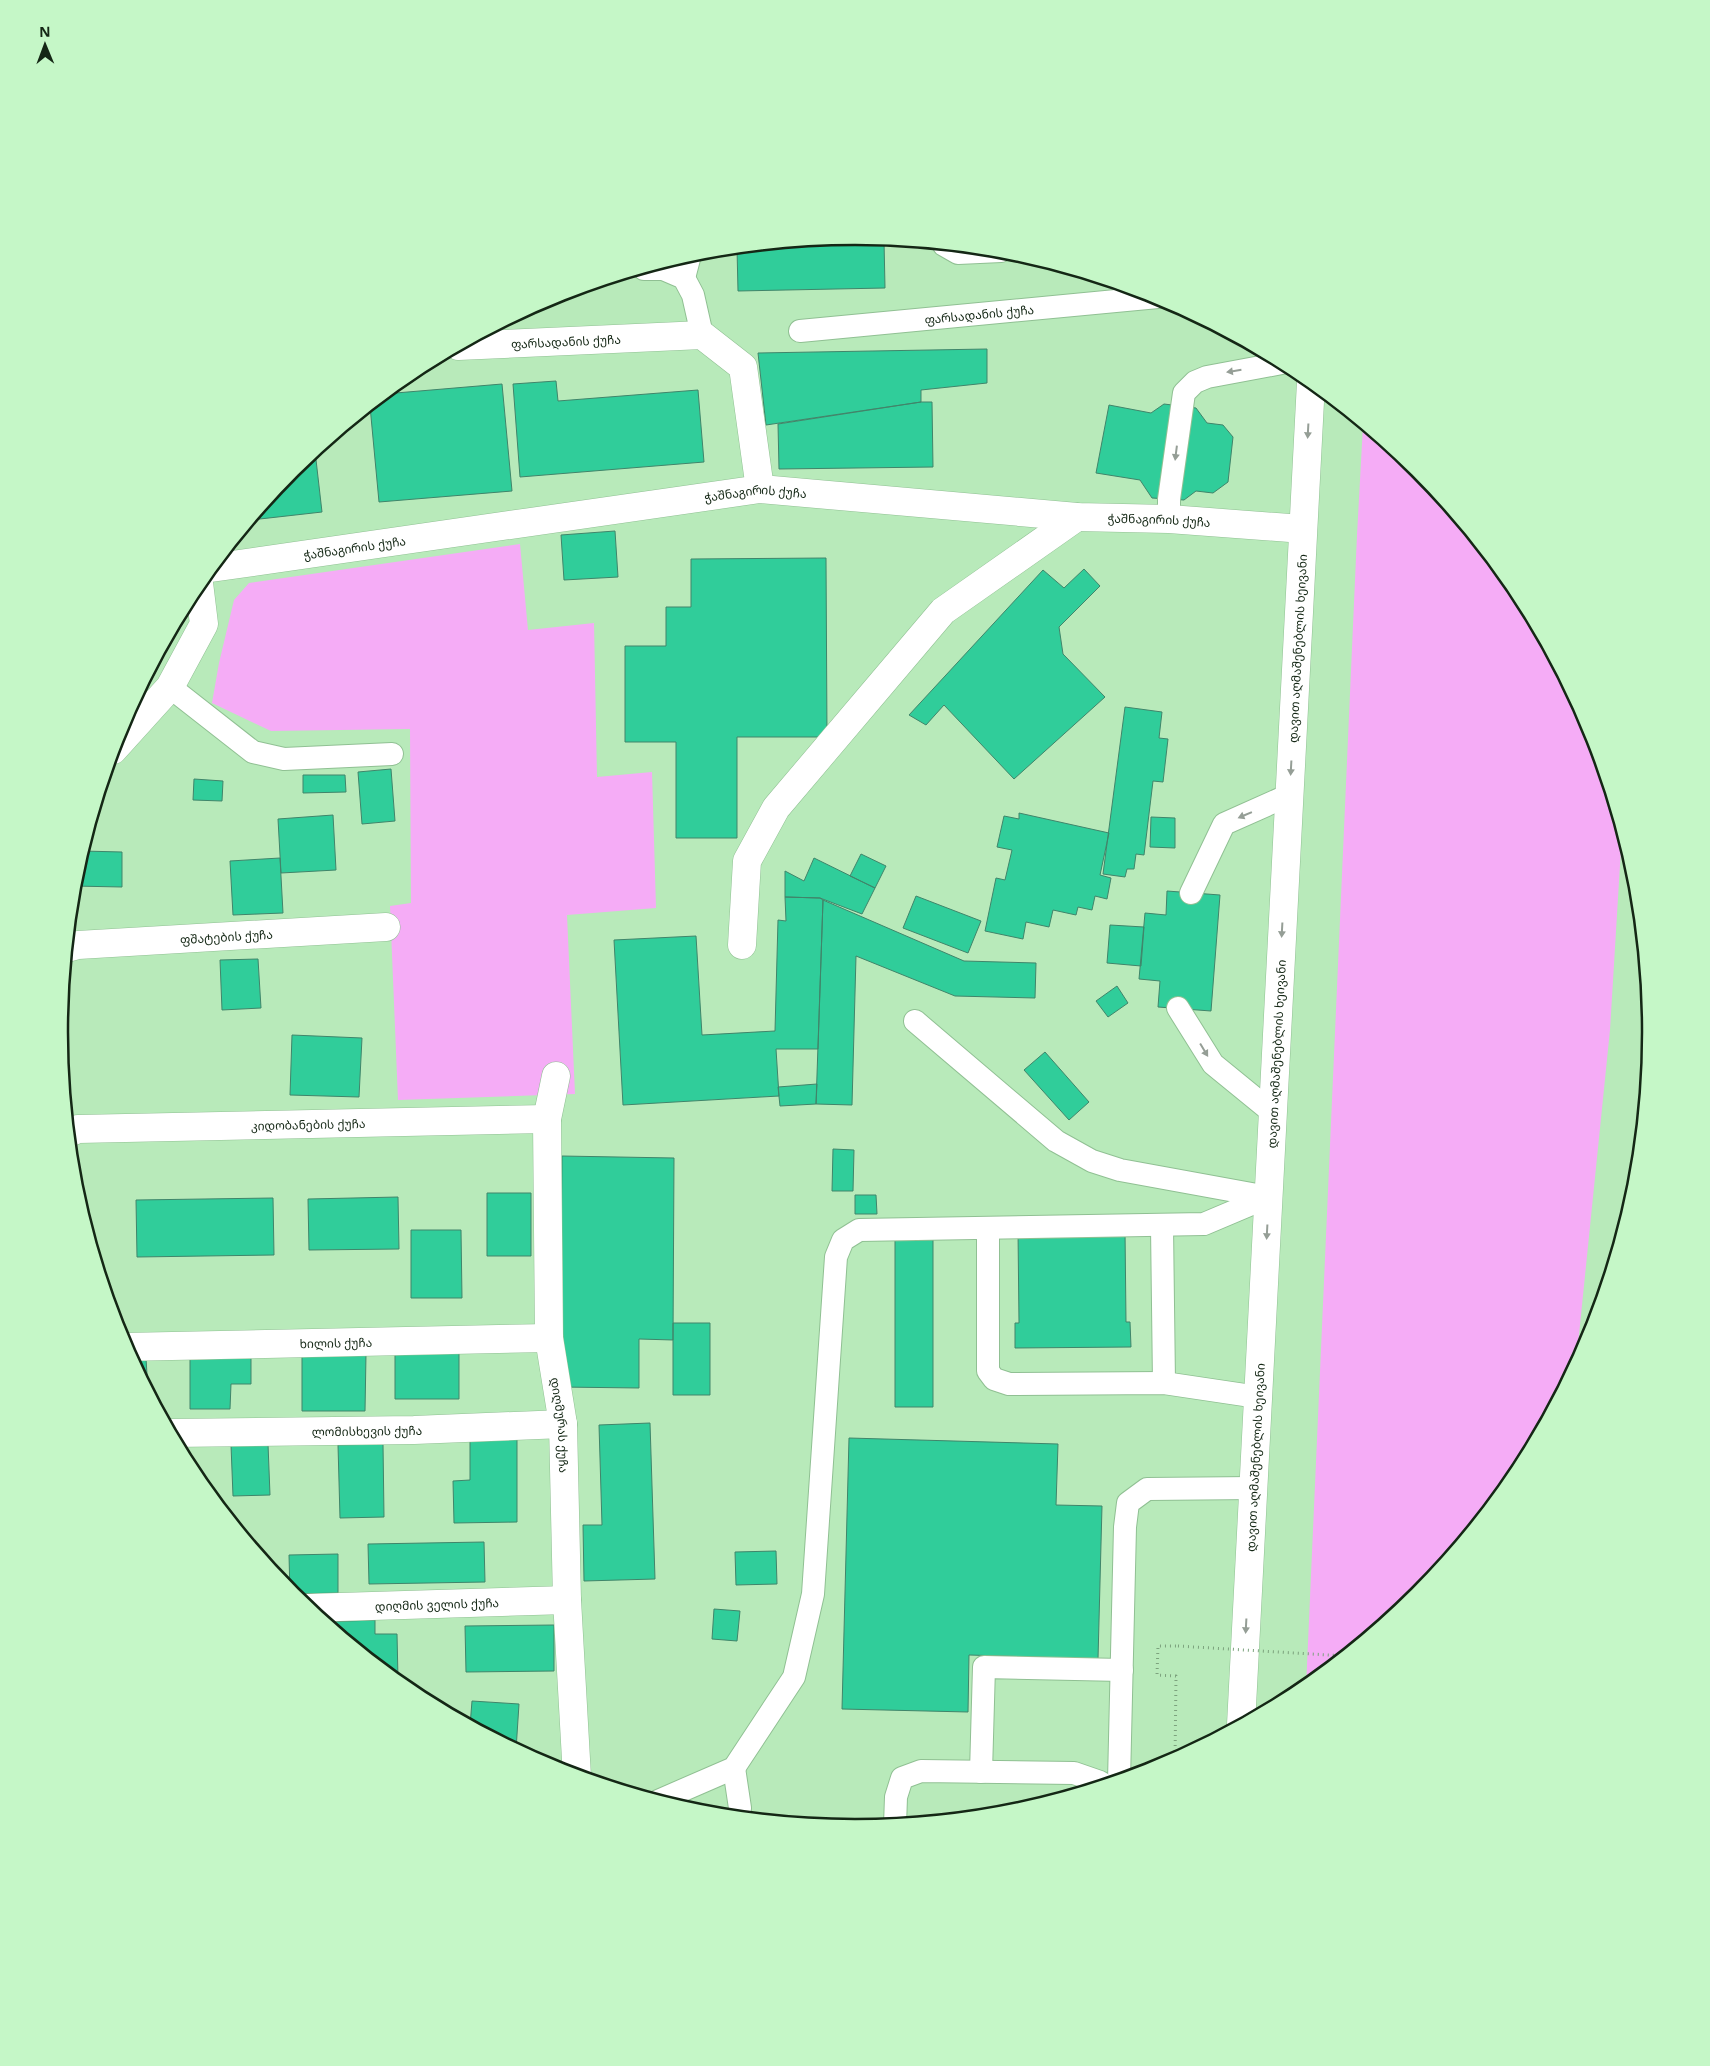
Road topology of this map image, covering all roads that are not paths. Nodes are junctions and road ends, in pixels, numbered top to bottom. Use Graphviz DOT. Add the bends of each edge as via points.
graph roads {
  1 [pos="954,252"];
  2 [pos="966,253"];
  3 [pos="688,264"];
  4 [pos="664,269"];
  5 [pos="684,278"];
  6 [pos="1139,299"];
  7 [pos="800,331"];
  8 [pos="702,335"];
  9 [pos="472,345"];
  10 [pos="1272,365"];
  11 [pos="1311,391"];
  12 [pos="760,489"];
  13 [pos="1077,517"];
  14 [pos="1169,519"];
  15 [pos="1303,529"];
  16 [pos="221,567"];
  17 [pos="200,594"];
  18 [pos="170,687"];
  19 [pos="125,736"];
  20 [pos="392,754"];
  21 [pos="1289,796"];
  22 [pos="1191,893"];
  23 [pos="386,926"];
  24 [pos="742,945"];
  25 [pos="72,946"];
  26 [pos="1178,1008"];
  27 [pos="915,1020"];
  28 [pos="556,1076"];
  29 [pos="1273,1113"];
  30 [pos="548,1119"];
  31 [pos="74,1131"];
  32 [pos="1268,1197"];
  33 [pos="1162,1226"];
  34 [pos="988,1228"];
  35 [pos="549,1338"];
  36 [pos="133,1347"];
  37 [pos="1164,1384"];
  38 [pos="1258,1397"];
  39 [pos="563,1424"];
  40 [pos="177,1434"];
  41 [pos="1254,1488"];
  42 [pos="567,1600"];
  43 [pos="317,1608"];
  44 [pos="1122,1670"];
  45 [pos="1241,1719"];
  46 [pos="734,1768"];
  47 [pos="577,1769"];
  48 [pos="981,1772"];
  49 [pos="1119,1775"];
  50 [pos="1099,1782"];
  51 [pos="666,1797"];
  52 [pos="740,1812"];
  53 [pos="895,1819"];
  1 -- 2 [label="lane"];
  3 -- 5 [label="lane"];
  4 -- 5 [label="lane"];
  5 -- 8 [label="lane" via="693,296"];
  6 -- 7 [label="lane, ფარსადანის ქუჩა"];
  8 -- 9 [label="main road, ფარსადანის ქუჩა"];
  8 -- 12 [label="main road" via="743,367"];
  10 -- 14 [label="lane, one-way" via="1207,377 1195,382 1184,393"];
  11 -- 15 [label="main road, დავით აღმაშენებლის ხეივანი, one-way"];
  12 -- 13 [label="main road, ჭაშნაგირის ქუჩა"];
  12 -- 16 [label="main road, ჭაშნაგირის ქუჩა"];
  13 -- 14 [label="main road, ჭაშნაგირის ქუჩა"];
  13 -- 24 [label="main road" via="943,611 776,808 747,861"];
  14 -- 15 [label="main road, ჭაშნაგირის ქუჩა"];
  15 -- 21 [label="main road, დავით აღმაშენებლის ხეივანი, one-way"];
  17 -- 18 [label="main road" via="204,624"];
  18 -- 19 [label="main road"];
  18 -- 20 [label="lane" via="253,752 284,759"];
  21 -- 22 [label="lane, one-way" via="1224,824"];
  21 -- 29 [label="main road, დავით აღმაშენებლის ხეივანი, one-way"];
  23 -- 25 [label="main road, ფშატების ქუჩა"];
  26 -- 29 [label="lane, one-way" via="1212,1064"];
  27 -- 32 [label="lane" via="1056,1141 1092,1160 1120,1170"];
  28 -- 30 [label="main road, დიღმურას ქუჩა"];
  29 -- 32 [label="main road, დავით აღმაშენებლის ხეივანი"];
  30 -- 31 [label="main road, კიდობანების ქუჩა"];
  30 -- 35 [label="main road, დიღმურას ქუჩა"];
  32 -- 33 [label="lane" via="1204,1224"];
  32 -- 38 [label="main road, დავით აღმაშენებლის ხეივანი, one-way"];
  33 -- 34 [label="lane"];
  33 -- 37 [label="lane"];
  34 -- 37 [label="lane" via="988,1371 994,1380 1009,1384"];
  34 -- 46 [label="lane" via="859,1230 844,1240 836,1257 813,1594 794,1678"];
  35 -- 36 [label="main road, ხილის ქუჩა"];
  35 -- 39 [label="main road, დიღმურას ქუჩა"];
  37 -- 38 [label="lane"];
  38 -- 41 [label="main road, დავით აღმაშენებლის ხეივანი"];
  39 -- 40 [label="main road, ლომისხევის ქუჩა"];
  39 -- 42 [label="main road, დიღმურას ქუჩა"];
  41 -- 44 [label="lane" via="1147,1489 1128,1503"];
  41 -- 45 [label="main road, დავით აღმაშენებლის ხეივანი, one-way"];
  42 -- 43 [label="main road, დიღმის ველის ქუჩა"];
  42 -- 47 [label="main road, დიღმურას ქუჩა"];
  44 -- 48 [label="lane" via="984,1666"];
  44 -- 49 [label="lane"];
  46 -- 51 [label="lane"];
  46 -- 52 [label="lane"];
  48 -- 50 [label="lane" via="1074,1773"];
  48 -- 53 [label="lane" via="920,1771 902,1778 896,1797"];
}
